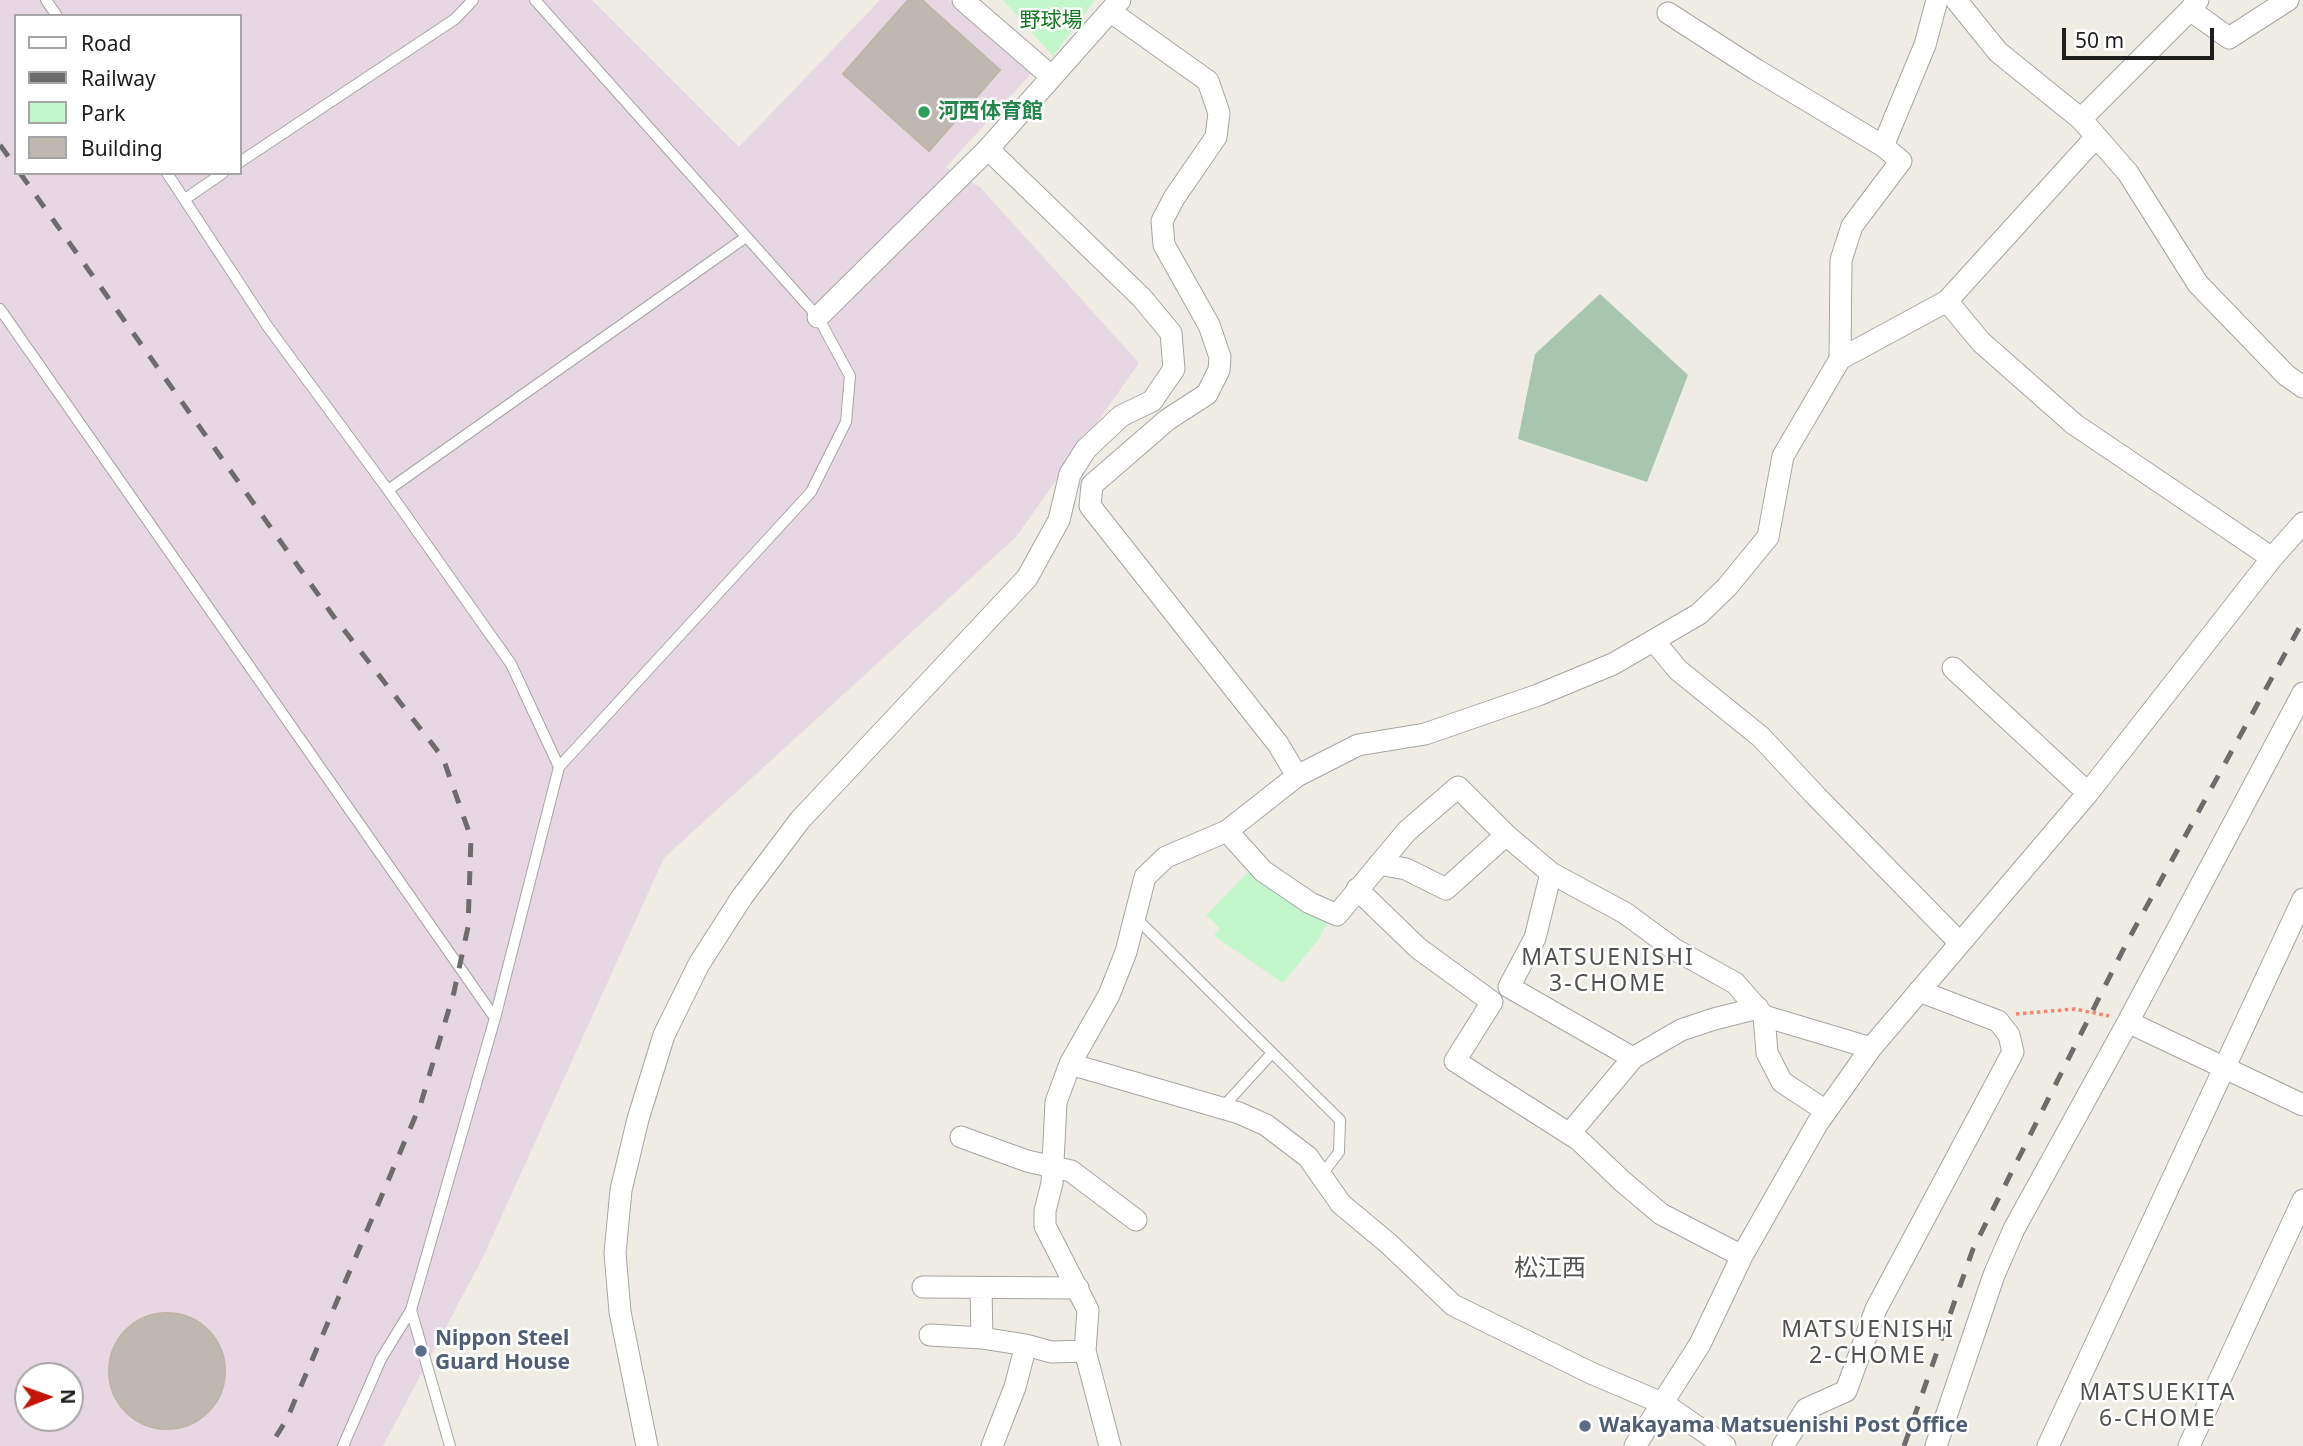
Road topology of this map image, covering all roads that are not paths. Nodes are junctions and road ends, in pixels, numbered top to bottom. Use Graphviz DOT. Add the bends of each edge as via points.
graph roads {
  1 [pos="473,0"];
  2 [pos="535,0"];
  3 [pos="963,0"];
  4 [pos="1937,0"];
  5 [pos="1956,0"];
  6 [pos="2288,0"];
  7 [pos="2194,5"];
  8 [pos="1116,6"];
  9 [pos="1668,13"];
  10 [pos="1052,77"];
  11 [pos="2081,119"];
  12 [pos="2096,137"];
  13 [pos="1883,146"];
  14 [pos="988,149"];
  15 [pos="242,161"];
  16 [pos="168,175"];
  17 [pos="220,175"];
  18 [pos="185,199"];
  19 [pos="746,237"];
  20 [pos="1947,301"];
  21 [pos="0,309"];
  22 [pos="818,317"];
  23 [pos="1840,359"];
  24 [pos="2303,387"];
  25 [pos="1152,401"];
  26 [pos="1167,420"];
  27 [pos="388,490"];
  28 [pos="2303,523"];
  29 [pos="2272,558"];
  30 [pos="1654,641"];
  31 [pos="1953,668"];
  32 [pos="2303,693"];
  33 [pos="559,767"];
  34 [pos="1297,776"];
  35 [pos="2088,793"];
  36 [pos="1227,831"];
  37 [pos="1506,835"];
  38 [pos="1379,864"];
  39 [pos="1550,873"];
  40 [pos="1357,890"];
  41 [pos="2303,899"];
  42 [pos="1134,916"];
  43 [pos="1959,942"];
  44 [pos="1919,991"];
  45 [pos="1761,1012"];
  46 [pos="495,1018"];
  47 [pos="2128,1022"];
  48 [pos="1871,1048"];
  49 [pos="1272,1053"];
  50 [pos="1633,1058"];
  51 [pos="1070,1064"];
  52 [pos="2224,1067"];
  53 [pos="2303,1105"];
  54 [pos="1222,1108"];
  55 [pos="1826,1111"];
  56 [pos="1570,1133"];
  57 [pos="961,1137"];
  58 [pos="1053,1165"];
  59 [pos="1321,1176"];
  60 [pos="2303,1199"];
  61 [pos="1136,1220"];
  62 [pos="1742,1256"];
  63 [pos="923,1287"];
  64 [pos="981,1288"];
  65 [pos="1078,1288"];
  66 [pos="411,1310"];
  67 [pos="929,1335"];
  68 [pos="982,1338"];
  69 [pos="1026,1345"];
  70 [pos="1085,1351"];
  71 [pos="1664,1404"];
  72 [pos="1722,1445"];
  73 [pos="343,1446"];
  74 [pos="450,1446"];
  75 [pos="648,1446"];
  76 [pos="992,1446"];
  77 [pos="1110,1446"];
  78 [pos="1635,1446"];
  79 [pos="1783,1446"];
  80 [pos="1936,1446"];
  81 [pos="2048,1446"];
  82 [pos="2189,1446"];
  1 -- 15 [label="lane" via="455,19"];
  2 -- 19 [label="lane"];
  3 -- 10 [label="street"];
  4 -- 13 [label="street" via="1925,44"];
  5 -- 11 [label="street" via="1998,52"];
  6 -- 7 [label="street" via="2229,37"];
  7 -- 11 [label="street"];
  8 -- 10 [label="street"];
  8 -- 26 [label="street" via="1208,81 1219,113 1216,137 1162,221 1164,245 1209,325 1220,357 1219,370 1207,394"];
  9 -- 13 [label="street"];
  10 -- 14 [label="street"];
  11 -- 12 [label="street"];
  12 -- 20 [label="street"];
  12 -- 24 [label="street" via="2127,173 2198,284"];
  13 -- 23 [label="street" via="1901,161 1852,226 1841,260"];
  14 -- 22 [label="street"];
  14 -- 25 [label="street" via="1171,333 1174,369"];
  16 -- 18 [label="lane"];
  17 -- 18 [label="lane"];
  18 -- 27 [label="lane" via="268,327"];
  19 -- 22 [label="lane"];
  19 -- 27 [label="lane"];
  20 -- 23 [label="street"];
  20 -- 29 [label="street" via="1980,342 2074,424"];
  21 -- 46 [label="lane"];
  22 -- 33 [label="lane" via="850,376 846,422 811,492"];
  23 -- 30 [label="street" via="1783,456 1768,537 1699,614"];
  25 -- 26 [label="street"];
  25 -- 75 [label="street" via="1121,416 1086,449 1070,474 1059,520 1027,578 800,820 706,953 664,1035 624,1178 615,1253 620,1312"];
  26 -- 34 [label="street" via="1092,485 1090,506 1279,744"];
  27 -- 33 [label="lane" via="511,664"];
  28 -- 29 [label="street"];
  29 -- 35 [label="street"];
  30 -- 34 [label="street" via="1613,664 1538,695 1425,734 1358,745"];
  30 -- 43 [label="street" via="1678,670 1761,737"];
  31 -- 35 [label="street"];
  32 -- 47 [label="street"];
  33 -- 46 [label="lane"];
  34 -- 36 [label="street"];
  35 -- 43 [label="street"];
  36 -- 40 [label="street" via="1263,871 1310,903 1337,915"];
  36 -- 42 [label="street" via="1159,864 1145,877"];
  37 -- 38 [label="street" via="1446,889 1406,869"];
  37 -- 38 [label="street" via="1458,787 1407,831"];
  37 -- 39 [label="street"];
  38 -- 40 [label="street"];
  39 -- 45 [label="street" via="1625,913 1674,949 1735,983"];
  39 -- 50 [label="street" via="1535,938 1509,987"];
  40 -- 56 [label="street" via="1418,948 1492,1002 1455,1061"];
  41 -- 52 [label="street"];
  42 -- 49 [label="lane"];
  42 -- 51 [label="street" via="1109,995"];
  43 -- 44 [label="street"];
  44 -- 48 [label="street"];
  44 -- 79 [label="street" via="1998,1021 2009,1035 2013,1052 1875,1310 1846,1391 1806,1409"];
  45 -- 48 [label="street"];
  45 -- 50 [label="street" via="1681,1030"];
  45 -- 55 [label="street" via="1767,1053 1782,1082"];
  46 -- 66 [label="lane"];
  47 -- 52 [label="street"];
  47 -- 80 [label="street" via="2014,1228"];
  48 -- 55 [label="street"];
  49 -- 54 [label="lane"];
  49 -- 59 [label="lane" via="1340,1120 1339,1152"];
  50 -- 56 [label="street"];
  51 -- 54 [label="street"];
  51 -- 58 [label="street" via="1056,1102"];
  52 -- 53 [label="street"];
  52 -- 81 [label="street"];
  54 -- 59 [label="street" via="1266,1125 1308,1157"];
  55 -- 62 [label="street"];
  56 -- 62 [label="street" via="1661,1214"];
  57 -- 58 [label="street"];
  58 -- 61 [label="street" via="1071,1171"];
  58 -- 65 [label="street" via="1045,1226"];
  59 -- 71 [label="street" via="1341,1204 1453,1305"];
  60 -- 82 [label="street"];
  62 -- 71 [label="street" via="1700,1344"];
  63 -- 64 [label="street"];
  64 -- 65 [label="street"];
  64 -- 68 [label="street"];
  65 -- 70 [label="street" via="1088,1310"];
  66 -- 73 [label="lane" via="380,1359"];
  66 -- 74 [label="lane"];
  67 -- 68 [label="street"];
  68 -- 69 [label="street"];
  69 -- 70 [label="street" via="1051,1352"];
  69 -- 76 [label="street"];
  70 -- 77 [label="street"];
  71 -- 72 [label="street"];
  71 -- 78 [label="street"];
}
